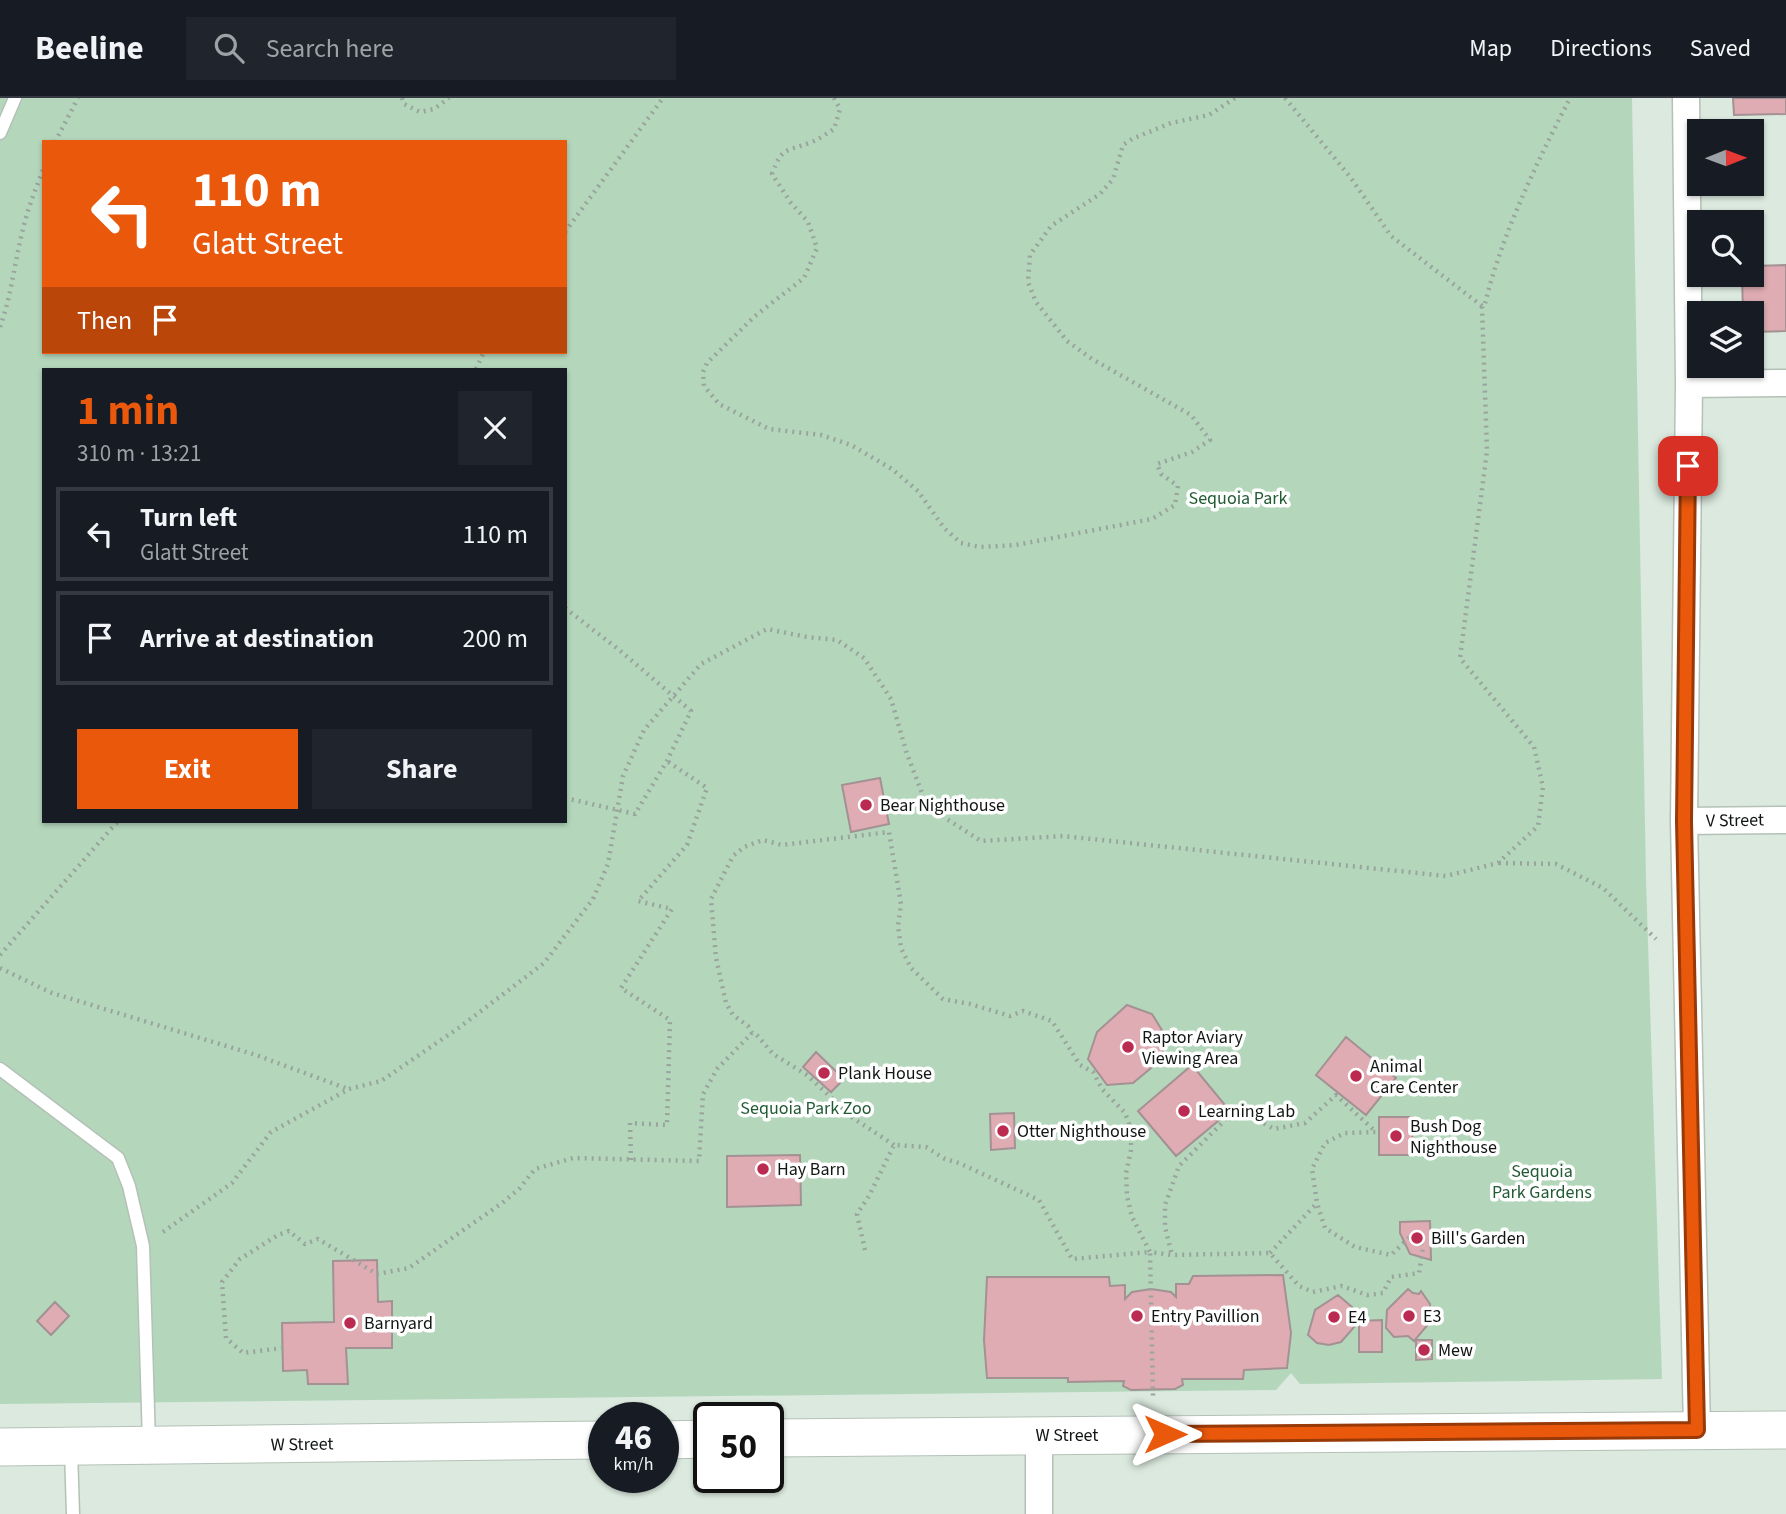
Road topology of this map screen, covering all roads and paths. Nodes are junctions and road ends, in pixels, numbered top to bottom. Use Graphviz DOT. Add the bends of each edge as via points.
graph roads {
  1 [pos="16,98"];
  2 [pos="78,98"];
  3 [pos="402,98"];
  4 [pos="449,98"];
  5 [pos="663,98"];
  6 [pos="834,98"];
  7 [pos="1235,98"];
  8 [pos="1285,98"];
  9 [pos="1570,98"];
  10 [pos="1686,98"];
  11 [pos="0,133"];
  12 [pos="56,140"];
  13 [pos="42,173"];
  14 [pos="567,229"];
  15 [pos="1482,306"];
  16 [pos="0,327"];
  17 [pos="1786,383"];
  18 [pos="1689,384"];
  19 [pos="567,610"];
  20 [pos="667,761"];
  21 [pos="567,798"];
  22 [pos="1786,820"];
  23 [pos="1684,821"];
  24 [pos="116,823"];
  25 [pos="1498,863"];
  26 [pos="0,955"];
  27 [pos="0,968"];
  28 [pos="1686,968"];
  29 [pos="752,1033"];
  30 [pos="0,1069"];
  31 [pos="349,1089"];
  32 [pos="894,1145"];
  33 [pos="631,1160"];
  34 [pos="1317,1203"];
  35 [pos="143,1246"];
  36 [pos="865,1250"];
  37 [pos="1150,1252"];
  38 [pos="1270,1253"];
  39 [pos="1172,1255"];
  40 [pos="283,1348"];
  41 [pos="1153,1396"];
  42 [pos="1697,1430"];
  43 [pos="1786,1430"];
  44 [pos="1039,1435"];
  45 [pos="784,1438"];
  46 [pos="588,1440"];
  47 [pos="71,1446"];
  48 [pos="149,1446"];
  49 [pos="0,1447"];
  50 [pos="73,1514"];
  51 [pos="1039,1514"];
  1 -- 11 [label="lane"];
  2 -- 12 [label="path"];
  3 -- 4 [label="path" via="404,104 420,112"];
  5 -- 14 [label="path"];
  6 -- 7 [label="path" via="840,109 834,129 785,149 772,174 808,222 817,248 804,278 725,343 707,363 704,386 719,404 769,429 821,435 851,445 918,491 944,528 961,543 980,547 1016,545 1152,519 1175,505 1178,486 1161,474 1157,464 1192,452 1210,440 1191,415 1067,341 1036,302 1028,282 1030,255 1051,226 1100,194 1113,179 1124,145 1171,123 1209,115"];
  8 -- 15 [label="path" via="1391,236"];
  9 -- 15 [label="path" via="1493,269"];
  10 -- 18 [label="street"];
  13 -- 16 [label="path" via="24,223 11,298"];
  15 -- 25 [label="path" via="1487,451 1460,658 1534,747 1543,787 1538,826"];
  17 -- 18 [label="street"];
  18 -- 23 [label="street"];
  19 -- 20 [label="path, bridge" via="691,711"];
  20 -- 21 [label="path, bridge" via="635,814"];
  20 -- 33 [label="path" via="707,788 687,845 638,901 672,909 621,988 670,1020 667,1125 630,1123"];
  22 -- 23 [label="street, V Street"];
  23 -- 28 [label="street"];
  24 -- 26 [label="path"];
  25 -- 28 [label="path" via="1556,864 1603,888"];
  25 -- 31 [label="path" via="1446,876 1063,836 981,841 927,806 891,699 864,658 837,640 767,629 701,664 644,730 623,776 608,864 593,899 544,963 381,1081"];
  27 -- 31 [label="path" via="52,993 256,1055"];
  28 -- 42 [label="street"];
  29 -- 32 [label="path" via="853,1118"];
  29 -- 33 [label="path" via="717,1069 703,1094 699,1161"];
  29 -- 37 [label="path" via="726,1003 716,958 711,899 733,856 744,846 763,840 782,845 889,832 901,904 901,948 911,968 943,999 1010,1017 1023,1011 1052,1021 1080,1065 1093,1072 1101,1089 1125,1113 1131,1129 1127,1196"];
  30 -- 35 [label="lane" via="118,1158"];
  31 -- 35 [label="path" via="271,1132 232,1183"];
  32 -- 36 [label="path" via="857,1214"];
  32 -- 37 [label="path" via="926,1147 1039,1200 1072,1259"];
  33 -- 40 [label="path" via="573,1158 535,1169 502,1203 409,1268 377,1275 318,1239 305,1244 289,1231 278,1235 240,1259 222,1282 226,1338 243,1353"];
  34 -- 38 [label="path"];
  34 -- 38 [label="path" via="1325,1228 1355,1247 1391,1255 1414,1233 1423,1247 1419,1273 1391,1277 1383,1293 1367,1294 1342,1286 1313,1292 1299,1286"];
  34 -- 39 [label="path" via="1312,1169 1325,1143 1345,1133 1376,1132 1336,1095 1305,1123 1274,1129 1245,1108 1234,1111 1179,1166 1166,1205 1165,1227"];
  35 -- 48 [label="lane"];
  37 -- 39 [label="path"];
  37 -- 41 [label="path"];
  38 -- 39 [label="path"];
  42 -- 43 [label="main road, W Street"];
  42 -- 44 [label="main road, W Street"];
  44 -- 45 [label="main road, W Street"];
  44 -- 51 [label="street"];
  46 -- 48 [label="main road, W Street"];
  47 -- 48 [label="main road, W Street"];
  47 -- 49 [label="main road, W Street"];
  47 -- 50 [label="lane"];
}
